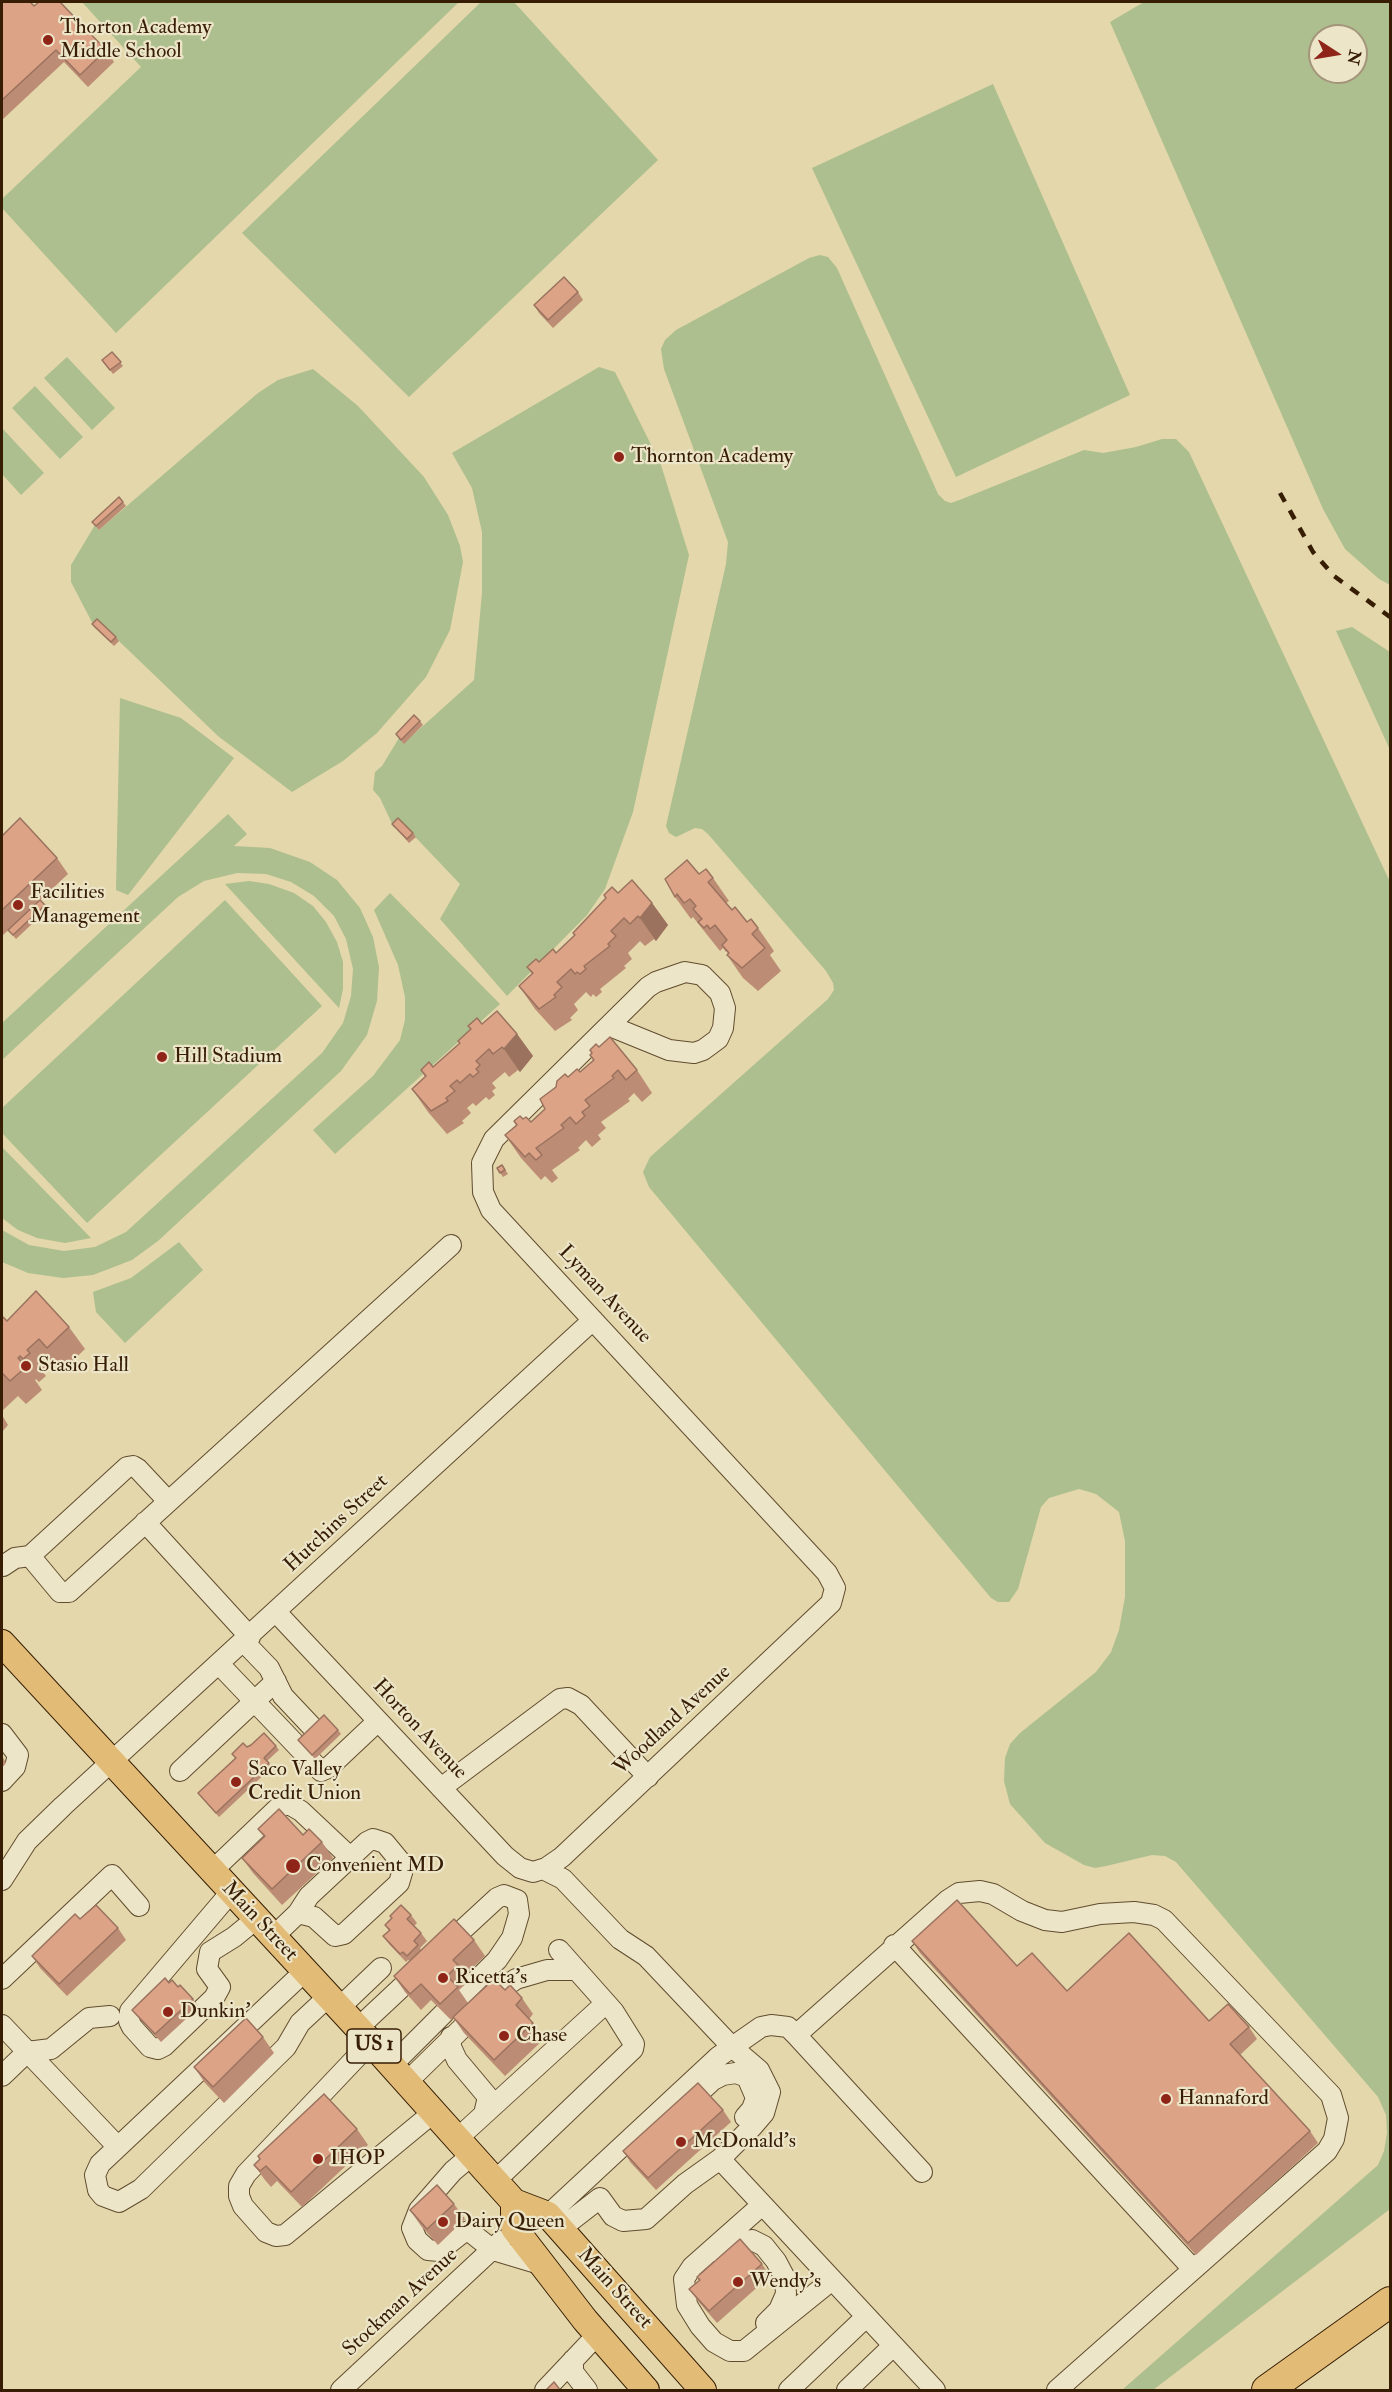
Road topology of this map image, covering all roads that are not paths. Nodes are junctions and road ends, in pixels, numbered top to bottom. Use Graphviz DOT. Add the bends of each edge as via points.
graph roads {
  1 [pos="610,1026"];
  2 [pos="451,1245"];
  3 [pos="593,1320"];
  4 [pos="168,1501"];
  5 [pos="145,1522"];
  6 [pos="30,1556"];
  7 [pos="2,1571"];
  8 [pos="835,1592"];
  9 [pos="276,1612"];
  10 [pos="247,1640"];
  11 [pos="2,1643"];
  12 [pos="219,1664"];
  13 [pos="279,1688"];
  14 [pos="254,1701"];
  15 [pos="378,1721"];
  16 [pos="2,1734"];
  17 [pos="328,1744"];
  18 [pos="111,1762"];
  19 [pos="180,1771"];
  20 [pos="648,1777"];
  21 [pos="2,1781"];
  22 [pos="441,1788"];
  23 [pos="351,1858"];
  24 [pos="212,1871"];
  25 [pos="538,1871"];
  26 [pos="2,1880"];
  27 [pos="231,1892"];
  28 [pos="517,1900"];
  29 [pos="139,1906"];
  30 [pos="298,1913"];
  31 [pos="265,1928"];
  32 [pos="894,1946"];
  33 [pos="559,1950"];
  34 [pos="381,1968"];
  35 [pos="577,1970"];
  36 [pos="305,1971"];
  37 [pos="2,1979"];
  38 [pos="462,1995"];
  39 [pos="334,2002"];
  40 [pos="606,2003"];
  41 [pos="444,2013"];
  42 [pos="110,2016"];
  43 [pos="2,2025"];
  44 [pos="364,2035"];
  45 [pos="796,2035"];
  46 [pos="451,2037"];
  47 [pos="732,2047"];
  48 [pos="27,2052"];
  49 [pos="399,2073"];
  50 [pos="2,2076"];
  51 [pos="434,2112"];
  52 [pos="484,2114"];
  53 [pos="118,2147"];
  54 [pos="465,2147"];
  55 [pos="614,2155"];
  56 [pos="720,2159"];
  57 [pos="921,2172"];
  58 [pos="495,2181"];
  59 [pos="685,2184"];
  60 [pos="514,2202"];
  61 [pos="762,2205"];
  62 [pos="554,2222"];
  63 [pos="514,2228"];
  64 [pos="493,2250"];
  65 [pos="543,2265"];
  66 [pos="1192,2268"];
  67 [pos="832,2280"];
  68 [pos="1390,2302"];
  69 [pos="689,2308"];
  70 [pos="866,2317"];
  71 [pos="597,2335"];
  72 [pos="714,2342"];
  73 [pos="893,2346"];
  74 [pos="573,2360"];
  75 [pos="581,2388"];
  76 [pos="928,2388"];
  77 [pos="341,2391"];
  78 [pos="545,2391"];
  79 [pos="646,2391"];
  80 [pos="703,2391"];
  81 [pos="789,2391"];
  82 [pos="847,2391"];
  83 [pos="1057,2391"];
  84 [pos="1267,2391"];
  1 -- 1 [label="street, Lyman Avenue" via="669,1050 694,1053 718,1039 725,1008 720,993 708,979 694,972 675,973 648,987"];
  1 -- 3 [label="street, Lyman Avenue" via="494,1139 484,1155 480,1173 491,1210"];
  2 -- 4 [label="street"];
  3 -- 8 [label="street, Lyman Avenue" via="821,1565"];
  3 -- 9 [label="street, Hutchins Street"];
  4 -- 5 [label="street"];
  4 -- 6 [label="street" via="138,1469 127,1467"];
  5 -- 6 [label="street" via="64,1594"];
  5 -- 10 [label="street"];
  6 -- 7 [label="street" via="15,1558"];
  8 -- 20 [label="street, Woodland Avenue" via="821,1615"];
  9 -- 10 [label="street, Hutchins Street"];
  9 -- 15 [label="street, Horton Avenue"];
  10 -- 12 [label="street, Hutchins Street"];
  10 -- 13 [label="street"];
  11 -- 18 [label="main road, Main Street / US 1"];
  12 -- 14 [label="street"];
  12 -- 18 [label="street, Hutchins Street"];
  13 -- 14 [label="street"];
  13 -- 17 [label="street" via="285,1713"];
  14 -- 17 [label="street" via="318,1769 324,1770"];
  14 -- 19 [label="street"];
  15 -- 17 [label="street"];
  15 -- 22 [label="street, Horton Avenue"];
  16 -- 21 [label="street" via="18,1755 15,1767"];
  18 -- 24 [label="main road, Main Street / US 1"];
  18 -- 26 [label="street, Hutchins Street" via="27,1841"];
  20 -- 22 [label="street" via="581,1705 568,1698 560,1699"];
  20 -- 25 [label="street, Woodland Avenue" via="562,1857"];
  22 -- 25 [label="street, Horton Avenue" via="513,1864"];
  23 -- 24 [label="street" via="289,1804 279,1807"];
  23 -- 30 [label="street" via="309,1896"];
  23 -- 30 [label="street" via="367,1842 379,1840 401,1859 403,1877 339,1936 314,1917"];
  24 -- 27 [label="main road, Main Street / US 1"];
  25 -- 28 [label="street"];
  25 -- 47 [label="street, Horton Avenue" via="562,1879 620,1939 646,1956"];
  27 -- 31 [label="main road, Main Street / US 1"];
  27 -- 31 [label="street" via="130,2011 132,2027 150,2047 164,2046 214,1998 220,1987 207,1969 210,1952 234,1937"];
  28 -- 38 [label="street" via="519,1914 512,1938 497,1960"];
  28 -- 44 [label="street" via="497,1898"];
  29 -- 37 [label="street" via="112,1875"];
  30 -- 31 [label="street"];
  31 -- 36 [label="main road, Main Street / US 1"];
  32 -- 45 [label="street"];
  32 -- 66 [label="street"];
  32 -- 66 [label="street" via="948,1900 970,1891 993,1894 1036,1918 1062,1922 1121,1912 1154,1915 1164,1920 1314,2076 1331,2095 1338,2118 1327,2151 1211,2256"];
  33 -- 35 [label="street"];
  34 -- 39 [label="street"];
  35 -- 40 [label="street"];
  35 -- 46 [label="street" via="547,1970 516,1979"];
  36 -- 39 [label="main road, Main Street / US 1"];
  36 -- 53 [label="street"];
  39 -- 44 [label="main road, Main Street / US 1"];
  39 -- 53 [label="street" via="300,2023 286,2047 179,2154 133,2196 119,2202 103,2196 95,2175 100,2164"];
  40 -- 52 [label="street"];
  40 -- 58 [label="street" via="634,2044 628,2057"];
  41 -- 49 [label="street"];
  42 -- 48 [label="street" via="88,2018 51,2049"];
  43 -- 48 [label="street"];
  44 -- 49 [label="main road, Main Street / US 1"];
  44 -- 51 [label="street" via="239,2186 243,2206 266,2232 285,2235"];
  45 -- 47 [label="street" via="788,2027 771,2025 761,2027"];
  45 -- 57 [label="street"];
  46 -- 49 [label="street"];
  46 -- 52 [label="street" via="457,2060 488,2097"];
  47 -- 55 [label="street"];
  47 -- 56 [label="street, Horton Avenue" via="759,2070 770,2092 764,2113"];
  48 -- 50 [label="street"];
  48 -- 53 [label="street"];
  49 -- 51 [label="main road, Main Street / US 1"];
  51 -- 54 [label="main road, Main Street / US 1"];
  52 -- 54 [label="street"];
  54 -- 58 [label="main road, Main Street / US 1"];
  54 -- 64 [label="street" via="453,2171 419,2210 413,2232 432,2251 439,2251 469,2231"];
  55 -- 59 [label="street" via="646,2144 713,2080 729,2073 742,2074 754,2089 752,2109 710,2150"];
  55 -- 62 [label="street"];
  56 -- 59 [label="street, Horton Avenue"];
  56 -- 61 [label="street"];
  58 -- 60 [label="main road, Main Street / US 1"];
  59 -- 62 [label="street" via="646,2219 623,2221 613,2216 600,2198"];
  60 -- 62 [label="main road, Main Street / US 1"];
  60 -- 63 [label="main road"];
  61 -- 67 [label="street"];
  61 -- 69 [label="street" via="686,2273 683,2286"];
  62 -- 80 [label="main road, Main Street / US 1"];
  63 -- 64 [label="street, Stockman Avenue"];
  63 -- 65 [label="main road, Main Street"];
  64 -- 65 [label="street, Stockman Avenue"];
  64 -- 77 [label="street, Stockman Avenue"];
  65 -- 71 [label="main road, Main Street"];
  66 -- 83 [label="street"];
  67 -- 70 [label="street"];
  67 -- 72 [label="street" via="744,2351 729,2351"];
  68 -- 84 [label="highway"];
  69 -- 72 [label="street"];
  69 -- 72 [label="street" via="690,2289 735,2246 752,2240 770,2252 787,2285 779,2310 738,2344"];
  70 -- 73 [label="street"];
  70 -- 81 [label="street"];
  71 -- 74 [label="street"];
  71 -- 79 [label="main road, Main Street"];
  73 -- 76 [label="street"];
  73 -- 82 [label="street"];
  74 -- 75 [label="street" via="573,2372"];
  74 -- 78 [label="street"];
}
